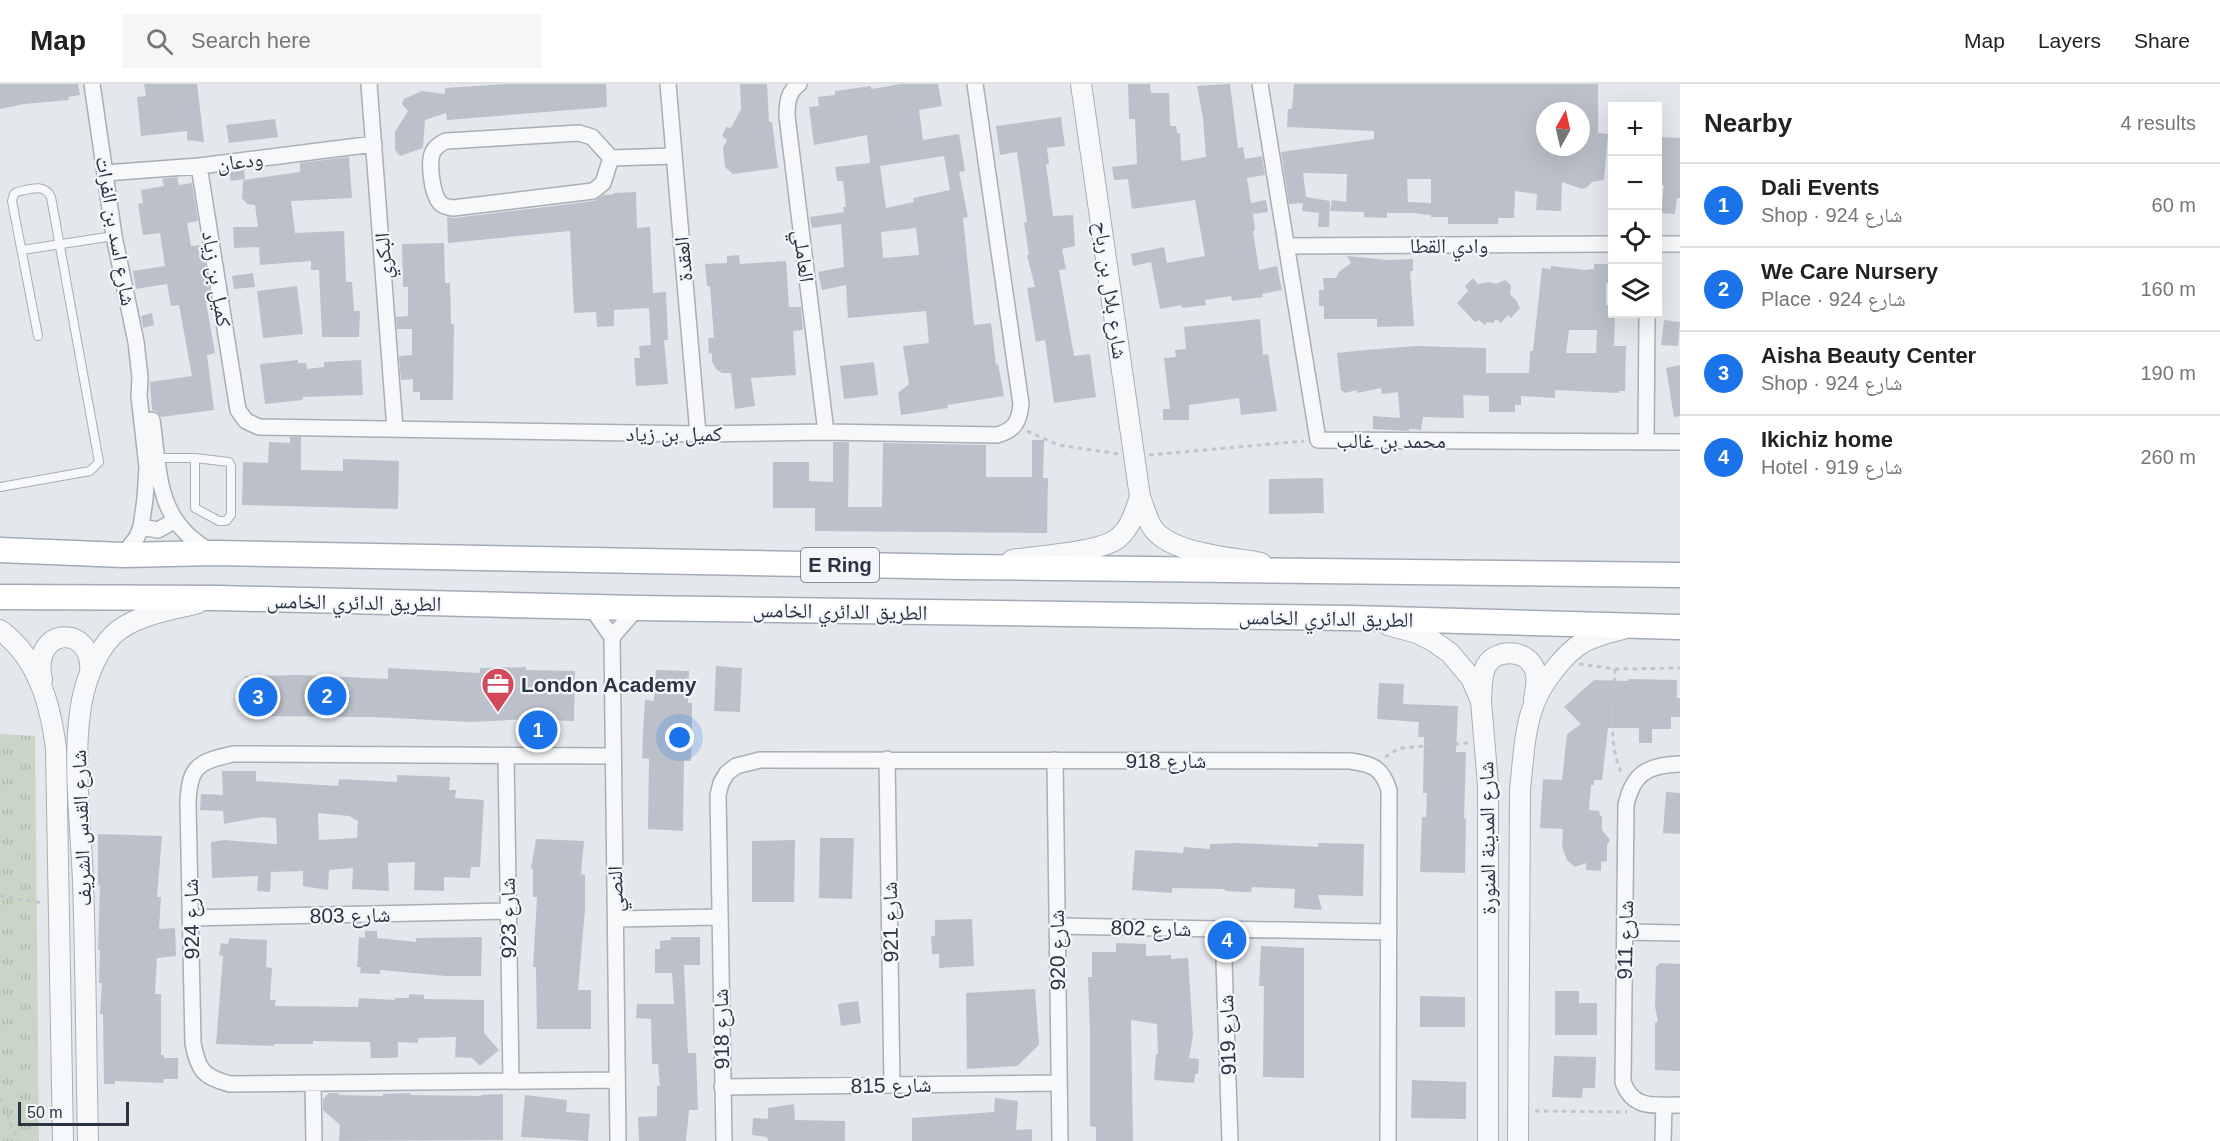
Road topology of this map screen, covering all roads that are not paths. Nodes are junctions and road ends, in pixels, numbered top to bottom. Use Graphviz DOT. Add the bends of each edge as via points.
graph roads {
  1 [pos="92,84"];
  2 [pos="369,84"];
  3 [pos="668,84"];
  4 [pos="799,84"];
  5 [pos="975,84"];
  6 [pos="1081,84"];
  7 [pos="1260,84"];
  8 [pos="374,144"];
  9 [pos="674,156"];
  10 [pos="611,158"];
  11 [pos="200,166"];
  12 [pos="105,173"];
  13 [pos="114,236"];
  14 [pos="60,244"];
  15 [pos="1608,244"];
  16 [pos="1662,244"];
  17 [pos="1680,244"];
  18 [pos="1286,246"];
  19 [pos="22,250"];
  20 [pos="1647,318"];
  21 [pos="38,336"];
  22 [pos="140,377"];
  23 [pos="395,429"];
  24 [pos="826,432"];
  25 [pos="698,434"];
  26 [pos="1646,441"];
  27 [pos="1680,442"];
  28 [pos="158,458"];
  29 [pos="195,458"];
  30 [pos="0,487"];
  31 [pos="1140,497"];
  32 [pos="174,521"];
  33 [pos="141,527"];
  34 [pos="0,550"];
  35 [pos="215,554"];
  36 [pos="123,555"];
  37 [pos="962,567"];
  38 [pos="1302,570"];
  39 [pos="1680,575"];
  40 [pos="0,597"];
  41 [pos="218,598"];
  42 [pos="591,607"];
  43 [pos="637,608"];
  44 [pos="1350,618"];
  45 [pos="1637,624"];
  46 [pos="1680,627"];
  47 [pos="0,630"];
  48 [pos="612,637"];
  49 [pos="89,678"];
  50 [pos="45,692"];
  51 [pos="1481,701"];
  52 [pos="1533,707"];
  53 [pos="506,756"];
  54 [pos="612,756"];
  55 [pos="887,759"];
  56 [pos="1054,760"];
  57 [pos="1680,764"];
  58 [pos="508,911"];
  59 [pos="719,917"];
  60 [pos="192,918"];
  61 [pos="616,919"];
  62 [pos="1057,927"];
  63 [pos="1223,930"];
  64 [pos="1389,932"];
  65 [pos="1626,932"];
  66 [pos="1680,933"];
  67 [pos="617,1080"];
  68 [pos="511,1081"];
  69 [pos="1059,1083"];
  70 [pos="313,1084"];
  71 [pos="892,1085"];
  72 [pos="722,1087"];
  73 [pos="1664,1105"];
  74 [pos="1680,1105"];
  75 [pos="63,1141"];
  76 [pos="87,1141"];
  77 [pos="314,1141"];
  78 [pos="618,1141"];
  79 [pos="724,1141"];
  80 [pos="1060,1141"];
  81 [pos="1230,1141"];
  82 [pos="1388,1141"];
  83 [pos="1488,1141"];
  84 [pos="1518,1141"];
  85 [pos="1663,1141"];
  1 -- 12 [label="street, شارع اسد بن الفرات"];
  2 -- 8 [label="street, البكري"];
  3 -- 9 [label="street, العقدة"];
  4 -- 24 [label="street, العاملي" via="787,102 787,116"];
  5 -- 24 [label="street, كميل بن زياد" via="1020,415 1008,432 997,435"];
  6 -- 31 [label="street, شارع بلال بن رباح"];
  7 -- 18 [label="street, محمد بن غالب"];
  8 -- 11 [label="street, ودعان"];
  8 -- 23 [label="street, البكري"];
  9 -- 10 [label="street"];
  9 -- 25 [label="street, العقدة"];
  10 -- 10 [label="street" via="592,137 579,133 446,141 434,150 430,164 436,198 453,208 593,191 603,183"];
  11 -- 12 [label="street, ودعان"];
  11 -- 23 [label="street, كميل بن زياد" via="238,410 246,421 259,426"];
  12 -- 13 [label="street, شارع اسد بن الفرات"];
  13 -- 14 [label="lane"];
  13 -- 22 [label="street, شارع اسد بن الفرات"];
  14 -- 19 [label="lane"];
  14 -- 19 [label="lane" via="51,197 47,190 39,188 17,192 12,197"];
  14 -- 30 [label="lane" via="99,462 90,471"];
  15 -- 18 [label="street, وادي القطا"];
  16 -- 17 [label="street"];
  18 -- 26 [label="street, محمد بن غالب" via="1318,440"];
  19 -- 21 [label="lane"];
  20 -- 26 [label="street"];
  22 -- 28 [label="street, شارع اسد بن الفرات" via="147,394"];
  22 -- 33 [label="street, شارع اسد بن الفرات" via="147,467"];
  23 -- 25 [label="street, كميل بن زياد"];
  24 -- 25 [label="street, كميل بن زياد"];
  26 -- 27 [label="street, محمد بن غالب"];
  28 -- 29 [label="lane"];
  28 -- 32 [label="street, شارع اسد بن الفرات" via="165,500"];
  29 -- 29 [label="lane" via="195,508 226,521 231,515 230,463"];
  31 -- 37 [label="street, شارع بلال بن رباح" via="1126,530 1102,546"];
  31 -- 38 [label="street, شارع بلال بن رباح" via="1152,528 1174,545"];
  32 -- 33 [label="street" via="158,530"];
  32 -- 35 [label="street, شارع اسد بن الفرات" via="191,539"];
  33 -- 36 [label="street, شارع اسد بن الفرات"];
  34 -- 36 [label="main road, E Ring"];
  35 -- 36 [label="main road, E Ring"];
  35 -- 37 [label="main road, E Ring"];
  37 -- 38 [label="main road, E Ring"];
  38 -- 39 [label="main road, E Ring"];
  40 -- 41 [label="main road, الطريق الدائري الخامس / E Ring"];
  41 -- 42 [label="main road, الطريق الدائري الخامس / E Ring"];
  41 -- 49 [label="street, شارع القدس الشريف" via="122,628 102,649"];
  42 -- 43 [label="main road, الطريق الدائري الخامس / E Ring"];
  42 -- 48 [label="street"];
  43 -- 44 [label="main road, الطريق الدائري الخامس / E Ring"];
  43 -- 48 [label="street"];
  44 -- 45 [label="main road, الطريق الدائري الخامس / E Ring"];
  44 -- 51 [label="street, شارع المدينة المنورة" via="1396,627 1434,641 1462,665"];
  45 -- 46 [label="main road, الطريق الدائري الخامس / E Ring"];
  45 -- 52 [label="street, شارع المدينة المنورة" via="1583,643 1563,659"];
  47 -- 50 [label="street, شارع القدس الشريف" via="19,646"];
  48 -- 54 [label="street, النصي"];
  49 -- 50 [label="street" via="88,651 75,639 58,638 41,655"];
  49 -- 76 [label="street, شارع القدس الشريف" via="80,713 78,743"];
  50 -- 75 [label="street, شارع القدس الشريف" via="56,748"];
  51 -- 52 [label="street" via="1485,667 1498,654 1508,653 1526,658 1533,665 1537,685"];
  51 -- 83 [label="street, شارع المدينة المنورة" via="1488,785"];
  52 -- 84 [label="street, شارع المدينة المنورة" via="1520,789"];
  53 -- 54 [label="street, شارع 924"];
  53 -- 58 [label="street, شارع 923"];
  53 -- 60 [label="street, شارع 924" via="233,754 213,758 196,767 189,785"];
  54 -- 61 [label="street, النصي"];
  55 -- 56 [label="street, شارع 918"];
  55 -- 59 [label="street, شارع 918" via="760,760 736,766 727,773 718,795"];
  55 -- 71 [label="street, شارع 921"];
  56 -- 62 [label="street, شارع 920"];
  56 -- 64 [label="street, شارع 918" via="1350,761 1376,768 1385,776 1389,790"];
  57 -- 65 [label="street, شارع 911" via="1656,766 1640,775 1630,788 1626,805"];
  58 -- 60 [label="street, شارع 803"];
  58 -- 68 [label="street, شارع 923"];
  59 -- 61 [label="street"];
  59 -- 72 [label="street, شارع 918"];
  60 -- 70 [label="street, شارع 924" via="193,1043 203,1074 230,1084"];
  61 -- 67 [label="street, النصي"];
  62 -- 63 [label="street, شارع 802"];
  62 -- 69 [label="street, شارع 920"];
  63 -- 64 [label="street, شارع 802"];
  63 -- 81 [label="street, شارع 919"];
  64 -- 82 [label="street"];
  65 -- 66 [label="street"];
  65 -- 73 [label="street, شارع 911" via="1623,1082 1631,1098"];
  67 -- 68 [label="street, شارع 924"];
  67 -- 78 [label="street, النصي"];
  68 -- 70 [label="street, شارع 924"];
  69 -- 71 [label="street, شارع 815"];
  69 -- 80 [label="street, شارع 920"];
  70 -- 77 [label="street"];
  71 -- 72 [label="street, شارع 815"];
  72 -- 79 [label="street, شارع 918"];
  73 -- 74 [label="street"];
  73 -- 85 [label="street"];
}
